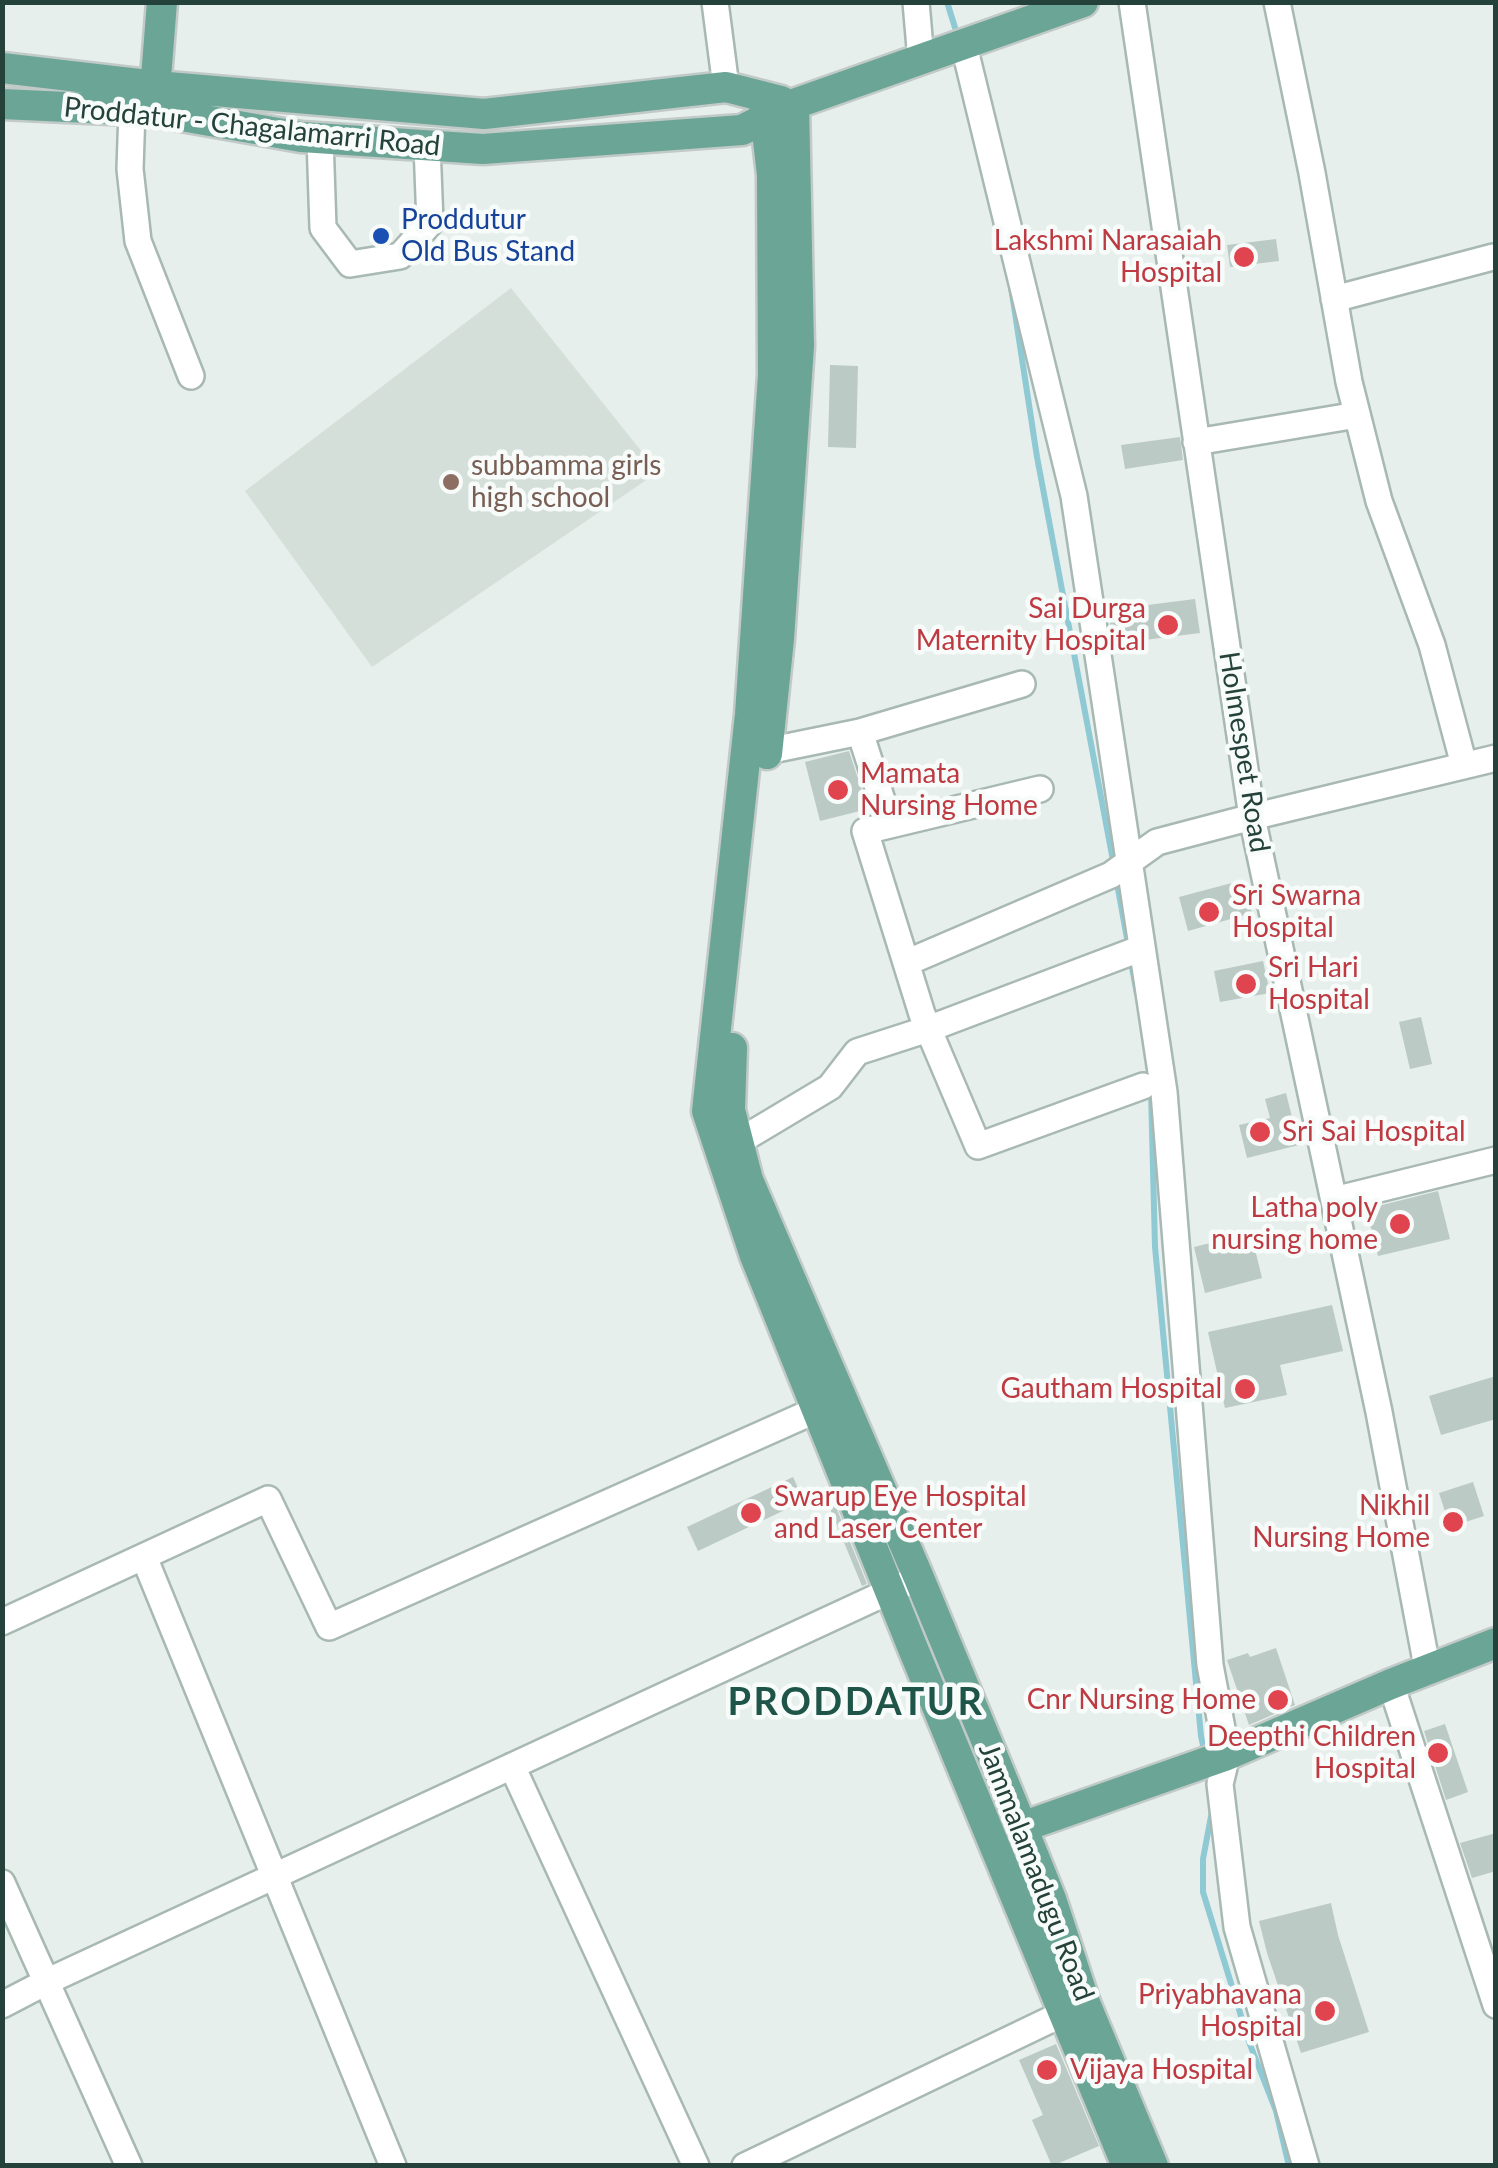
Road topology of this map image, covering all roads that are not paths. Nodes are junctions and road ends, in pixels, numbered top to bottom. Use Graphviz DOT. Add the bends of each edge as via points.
graph roads {
  1 [pos="162,2"];
  2 [pos="715,2"];
  3 [pos="916,2"];
  4 [pos="1083,2"];
  5 [pos="1132,2"];
  6 [pos="1277,2"];
  7 [pos="967,58"];
  8 [pos="921,60"];
  9 [pos="2,68"];
  10 [pos="726,88"];
  11 [pos="147,102"];
  12 [pos="2,104"];
  13 [pos="794,104"];
  14 [pos="765,107"];
  15 [pos="442,111"];
  16 [pos="320,138"];
  17 [pos="432,146"];
  18 [pos="1495,262"];
  19 [pos="1334,299"];
  20 [pos="191,376"];
  21 [pos="1357,415"];
  22 [pos="1196,442"];
  23 [pos="1022,684"];
  24 [pos="860,732"];
  25 [pos="767,751"];
  26 [pos="1496,758"];
  27 [pos="1464,765"];
  28 [pos="1040,789"];
  29 [pos="1252,817"];
  30 [pos="890,825"];
  31 [pos="1128,863"];
  32 [pos="1142,948"];
  33 [pos="906,963"];
  34 [pos="928,1029"];
  35 [pos="1142,1086"];
  36 [pos="738,1142"];
  37 [pos="1496,1160"];
  38 [pos="1334,1200"];
  39 [pos="829,1404"];
  40 [pos="144,1556"];
  41 [pos="919,1578"];
  42 [pos="890,1591"];
  43 [pos="2,1622"];
  44 [pos="1496,1644"];
  45 [pos="1428,1672"];
  46 [pos="1392,1684"];
  47 [pos="1227,1755"];
  48 [pos="512,1766"];
  49 [pos="1022,1827"];
  50 [pos="274,1878"];
  51 [pos="2,1883"];
  52 [pos="48,1982"];
  53 [pos="2,2005"];
  54 [pos="1496,2005"];
  55 [pos="1075,2008"];
  56 [pos="129,2166"];
  57 [pos="393,2166"];
  58 [pos="696,2166"];
  59 [pos="744,2166"];
  60 [pos="1127,2166"];
  61 [pos="1154,2166"];
  62 [pos="1306,2166"];
  1 -- 11 [label="main road"];
  2 -- 10 [label="street"];
  3 -- 8 [label="street"];
  4 -- 8 [label="main road"];
  5 -- 22 [label="street, Holmespet Road"];
  6 -- 19 [label="street"];
  7 -- 31 [label="street" via="1074,496"];
  8 -- 13 [label="main road"];
  9 -- 11 [label="main road"];
  10 -- 14 [label="main road"];
  10 -- 15 [label="main road" via="484,114"];
  11 -- 12 [label="main road, Proddatur - Chagalamarri Road"];
  11 -- 15 [label="main road"];
  11 -- 16 [label="main road, Proddatur - Chagalamarri Road"];
  11 -- 20 [label="street" via="130,169 138,241"];
  13 -- 14 [label="main road"];
  13 -- 25 [label="main road" via="798,346"];
  14 -- 17 [label="main road, Proddatur - Chagalamarri Road" via="742,130 483,149"];
  14 -- 39 [label="main road" via="773,375 750,714 707,1111 755,1256"];
  15 -- 17 [label="main road"];
  16 -- 17 [label="main road, Proddatur - Chagalamarri Road"];
  16 -- 17 [label="street" via="323,228 350,264 400,256 430,223"];
  18 -- 19 [label="street"];
  19 -- 21 [label="street"];
  21 -- 22 [label="street"];
  21 -- 27 [label="street"];
  22 -- 29 [label="street, Holmespet Road"];
  23 -- 24 [label="street"];
  24 -- 25 [label="street"];
  24 -- 30 [label="street"];
  25 -- 36 [label="main road" via="732,1020 730,1110"];
  26 -- 27 [label="street"];
  27 -- 29 [label="street"];
  28 -- 30 [label="street"];
  29 -- 31 [label="street" via="1157,842"];
  29 -- 38 [label="street, Holmespet Road"];
  30 -- 33 [label="street" via="865,831"];
  31 -- 32 [label="street"];
  31 -- 33 [label="street"];
  32 -- 34 [label="street"];
  32 -- 47 [label="street" via="1164,1092 1210,1665"];
  33 -- 34 [label="street"];
  34 -- 35 [label="street" via="978,1146"];
  34 -- 36 [label="street" via="857,1052 830,1087"];
  36 -- 39 [label="main road"];
  37 -- 38 [label="street"];
  38 -- 45 [label="street, Holmespet Road"];
  39 -- 40 [label="street" via="328,1627 268,1498"];
  39 -- 41 [label="main road, Jammalamadugu Road"];
  39 -- 42 [label="main road"];
  40 -- 43 [label="street"];
  40 -- 50 [label="street"];
  41 -- 42 [label="street"];
  41 -- 49 [label="main road, Jammalamadugu Road"];
  42 -- 48 [label="street"];
  42 -- 55 [label="main road"];
  44 -- 45 [label="main road"];
  45 -- 46 [label="main road"];
  46 -- 47 [label="main road"];
  46 -- 54 [label="street"];
  47 -- 49 [label="main road"];
  47 -- 62 [label="street" via="1220,1784 1237,1927"];
  48 -- 50 [label="street"];
  48 -- 58 [label="street"];
  49 -- 55 [label="main road, Jammalamadugu Road" via="1050,1899"];
  50 -- 52 [label="street"];
  50 -- 57 [label="street"];
  51 -- 52 [label="street"];
  52 -- 53 [label="street"];
  52 -- 56 [label="street"];
  55 -- 59 [label="street"];
  55 -- 60 [label="main road"];
  55 -- 61 [label="main road, Jammalamadugu Road"];
}
